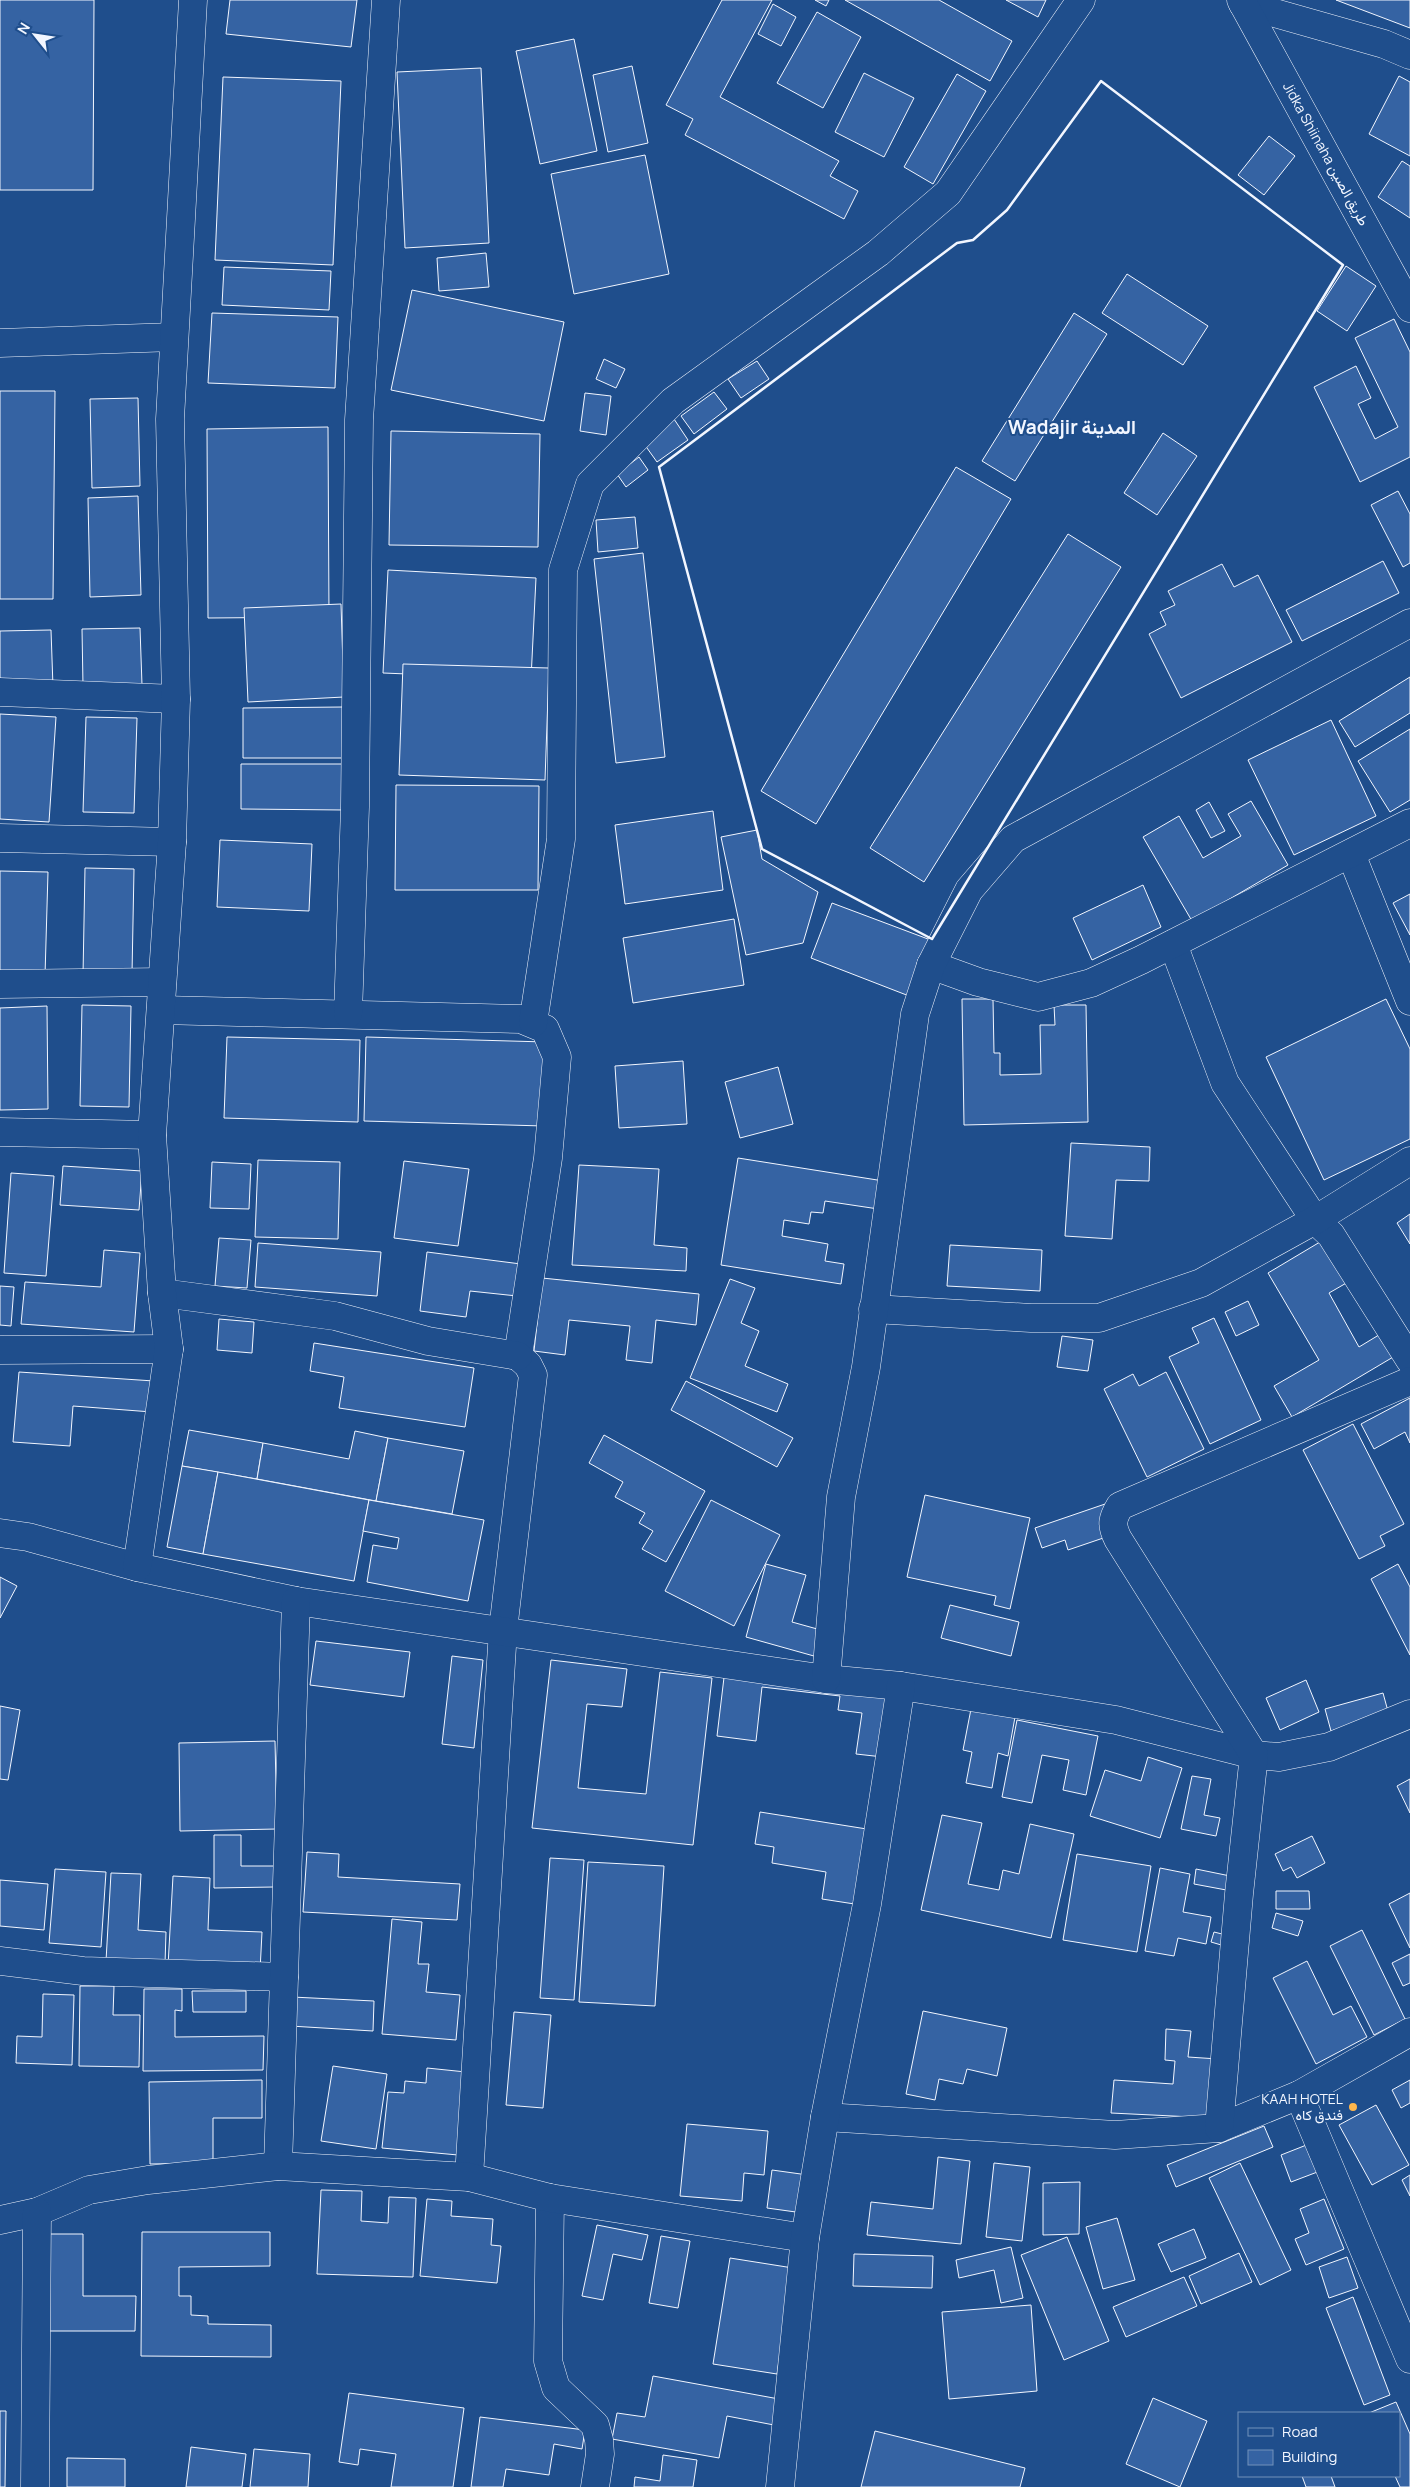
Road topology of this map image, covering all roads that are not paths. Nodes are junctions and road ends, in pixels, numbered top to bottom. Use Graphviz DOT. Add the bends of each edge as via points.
graph roads {
  1 [pos="193,0"];
  2 [pos="386,0"];
  3 [pos="1081,0"];
  4 [pos="1242,2"];
  5 [pos="1410,54"];
  6 [pos="1410,308"];
  7 [pos="174,337"];
  8 [pos="0,343"];
  9 [pos="1410,623"];
  10 [pos="0,692"];
  11 [pos="176,700"];
  12 [pos="1410,822"];
  13 [pos="0,838"];
  14 [pos="172,842"];
  15 [pos="1350,854"];
  16 [pos="1173,944"];
  17 [pos="931,965"];
  18 [pos="162,982"];
  19 [pos="0,984"];
  20 [pos="1410,1001"];
  21 [pos="161,1010"];
  22 [pos="348,1014"];
  23 [pos="533,1024"];
  24 [pos="0,1132"];
  25 [pos="152,1135"];
  26 [pos="1410,1161"];
  27 [pos="1315,1220"];
  28 [pos="162,1293"];
  29 [pos="873,1310"];
  30 [pos="170,1349"];
  31 [pos="0,1350"];
  32 [pos="518,1356"];
  33 [pos="1410,1360"];
  34 [pos="1410,1381"];
  35 [pos="0,1533"];
  36 [pos="137,1567"];
  37 [pos="296,1601"];
  38 [pos="503,1630"];
  39 [pos="826,1679"];
  40 [pos="901,1686"];
  41 [pos="1408,1719"];
  42 [pos="1254,1755"];
  43 [pos="0,1961"];
  44 [pos="284,1977"];
  45 [pos="1410,2032"];
  46 [pos="1299,2095"];
  47 [pos="825,2117"];
  48 [pos="1219,2128"];
  49 [pos="278,2166"];
  50 [pos="469,2177"];
  51 [pos="550,2198"];
  52 [pos="37,2212"];
  53 [pos="0,2220"];
  54 [pos="805,2238"];
  55 [pos="1410,2359"];
  56 [pos="34,2487"];
  57 [pos="595,2487"];
  58 [pos="780,2487"];
  1 -- 7 [label="street"];
  2 -- 22 [label="street" via="359,420 355,806"];
  3 -- 23 [label="street" via="948,193 878,253 673,400 590,484 563,570 561,839"];
  4 -- 5 [label="street"];
  4 -- 6 [label="street, Jidka Shiinaha طريق الصين"];
  7 -- 8 [label="street"];
  7 -- 11 [label="street" via="170,419"];
  9 -- 17 [label="street" via="1013,839 969,890"];
  10 -- 11 [label="street"];
  11 -- 14 [label="street"];
  12 -- 15 [label="street"];
  13 -- 14 [label="street"];
  14 -- 18 [label="street"];
  15 -- 16 [label="street"];
  15 -- 20 [label="street"];
  16 -- 17 [label="street" via="1091,983 1038,997 978,982"];
  16 -- 27 [label="street" via="1225,1083"];
  17 -- 29 [label="street" via="915,1014"];
  18 -- 19 [label="street"];
  18 -- 21 [label="street"];
  21 -- 22 [label="street"];
  21 -- 25 [label="street"];
  22 -- 23 [label="street" via="492,1016 521,1019"];
  23 -- 32 [label="street" via="545,1029 558,1056 548,1158"];
  24 -- 25 [label="street"];
  25 -- 28 [label="street"];
  26 -- 27 [label="street"];
  27 -- 29 [label="street" via="1201,1283 1099,1318"];
  27 -- 33 [label="street" via="1331,1235"];
  28 -- 30 [label="street"];
  28 -- 32 [label="street" via="335,1316 428,1341"];
  29 -- 39 [label="street" via="866,1367 841,1497"];
  30 -- 31 [label="street"];
  30 -- 36 [label="street"];
  32 -- 38 [label="street" via="533,1375"];
  34 -- 42 [label="street" via="1120,1506 1113,1518 1113,1529 1118,1539"];
  35 -- 36 [label="street" via="28,1537"];
  36 -- 37 [label="street"];
  37 -- 38 [label="street"];
  37 -- 44 [label="street"];
  38 -- 39 [label="street"];
  38 -- 50 [label="street"];
  39 -- 40 [label="street"];
  40 -- 42 [label="street" via="1116,1720"];
  40 -- 47 [label="street" via="867,1904"];
  41 -- 42 [label="street" via="1329,1747 1279,1757"];
  42 -- 48 [label="street"];
  43 -- 44 [label="street" via="83,1971"];
  44 -- 49 [label="street"];
  45 -- 46 [label="street"];
  46 -- 48 [label="street"];
  46 -- 55 [label="street"];
  47 -- 48 [label="street" via="1115,2135"];
  47 -- 54 [label="street"];
  49 -- 50 [label="street"];
  49 -- 52 [label="street" via="89,2190"];
  50 -- 51 [label="street"];
  51 -- 54 [label="street"];
  51 -- 57 [label="street" via="548,2361 556,2388 595,2425 600,2454"];
  52 -- 53 [label="street"];
  52 -- 56 [label="street"];
  54 -- 58 [label="street"];
}
